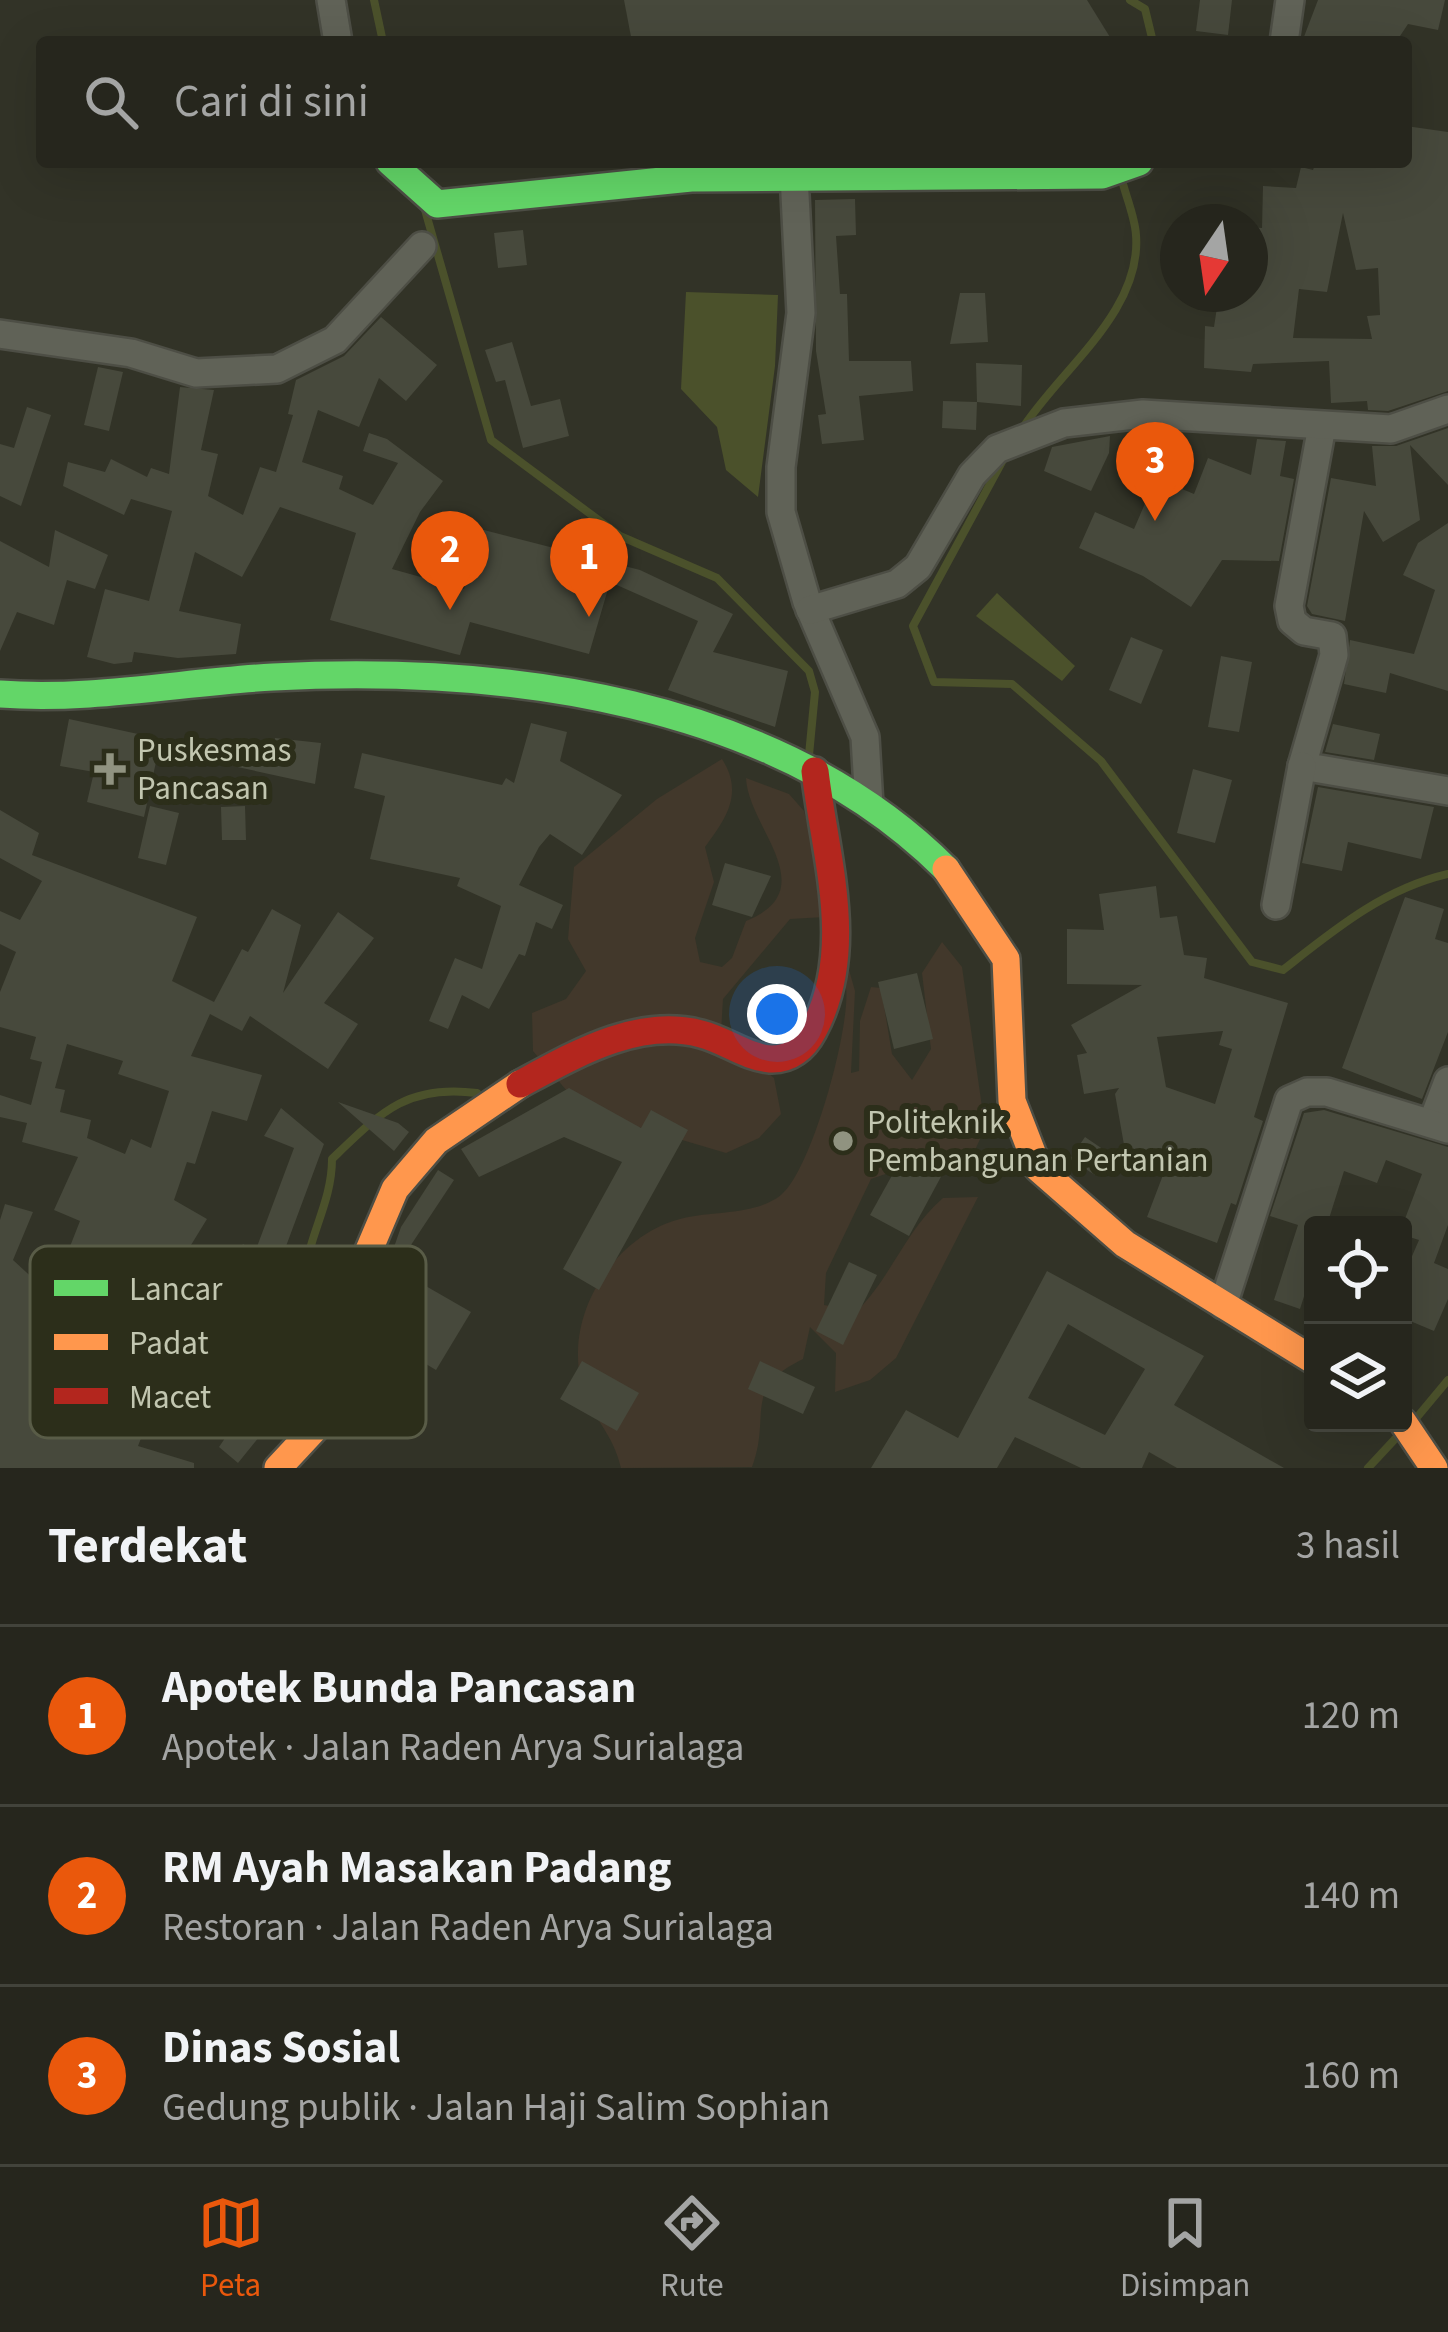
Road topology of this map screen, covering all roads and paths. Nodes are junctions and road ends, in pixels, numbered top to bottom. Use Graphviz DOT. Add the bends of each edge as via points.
graph roads {
  1 [pos="331,0"];
  2 [pos="1290,0"];
  3 [pos="337,36"];
  4 [pos="1285,36"];
  5 [pos="1122,168"];
  6 [pos="398,170"];
  7 [pos="794,175"];
  8 [pos="422,246"];
  9 [pos="0,334"];
  10 [pos="1448,409"];
  11 [pos="1322,426"];
  12 [pos="811,610"];
  13 [pos="0,694"];
  14 [pos="1301,766"];
  15 [pos="815,771"];
  16 [pos="1448,791"];
  17 [pos="869,806"];
  18 [pos="1276,905"];
  19 [pos="1448,1081"];
  20 [pos="1440,1126"];
  21 [pos="368,1246"];
  22 [pos="1223,1305"];
  23 [pos="1304,1354"];
  24 [pos="1410,1432"];
  25 [pos="307,1438"];
  26 [pos="1428,1457"];
  27 [pos="278,1468"];
  1 -- 3 [label="street"];
  2 -- 4 [label="street"];
  5 -- 7 [label="street" via="946,179"];
  6 -- 7 [label="street" via="437,204"];
  7 -- 12 [label="street" via="801,314 779,493"];
  8 -- 9 [label="street" via="335,340 277,369 196,373 131,353"];
  10 -- 11 [label="street" via="1391,429"];
  11 -- 12 [label="street" via="1143,414 1064,423 997,449 972,475 918,567 880,590"];
  11 -- 14 [label="street" via="1289,606 1304,631 1332,636 1334,655"];
  12 -- 17 [label="street" via="866,737"];
  13 -- 15 [label="street" via="327,675 505,681 615,702"];
  14 -- 16 [label="street"];
  14 -- 18 [label="street"];
  15 -- 17 [label="street"];
  15 -- 21 [label="street" via="835,958 809,1039 791,1057 771,1060 694,1032 607,1039 437,1138 384,1203"];
  17 -- 22 [label="street" via="956,882 1003,949 1010,1092 1018,1131 1039,1170 1069,1200"];
  19 -- 20 [label="street"];
  20 -- 22 [label="street" via="1327,1092 1289,1100"];
  22 -- 23 [label="street"];
  24 -- 26 [label="street"];
  25 -- 27 [label="street"];
}
